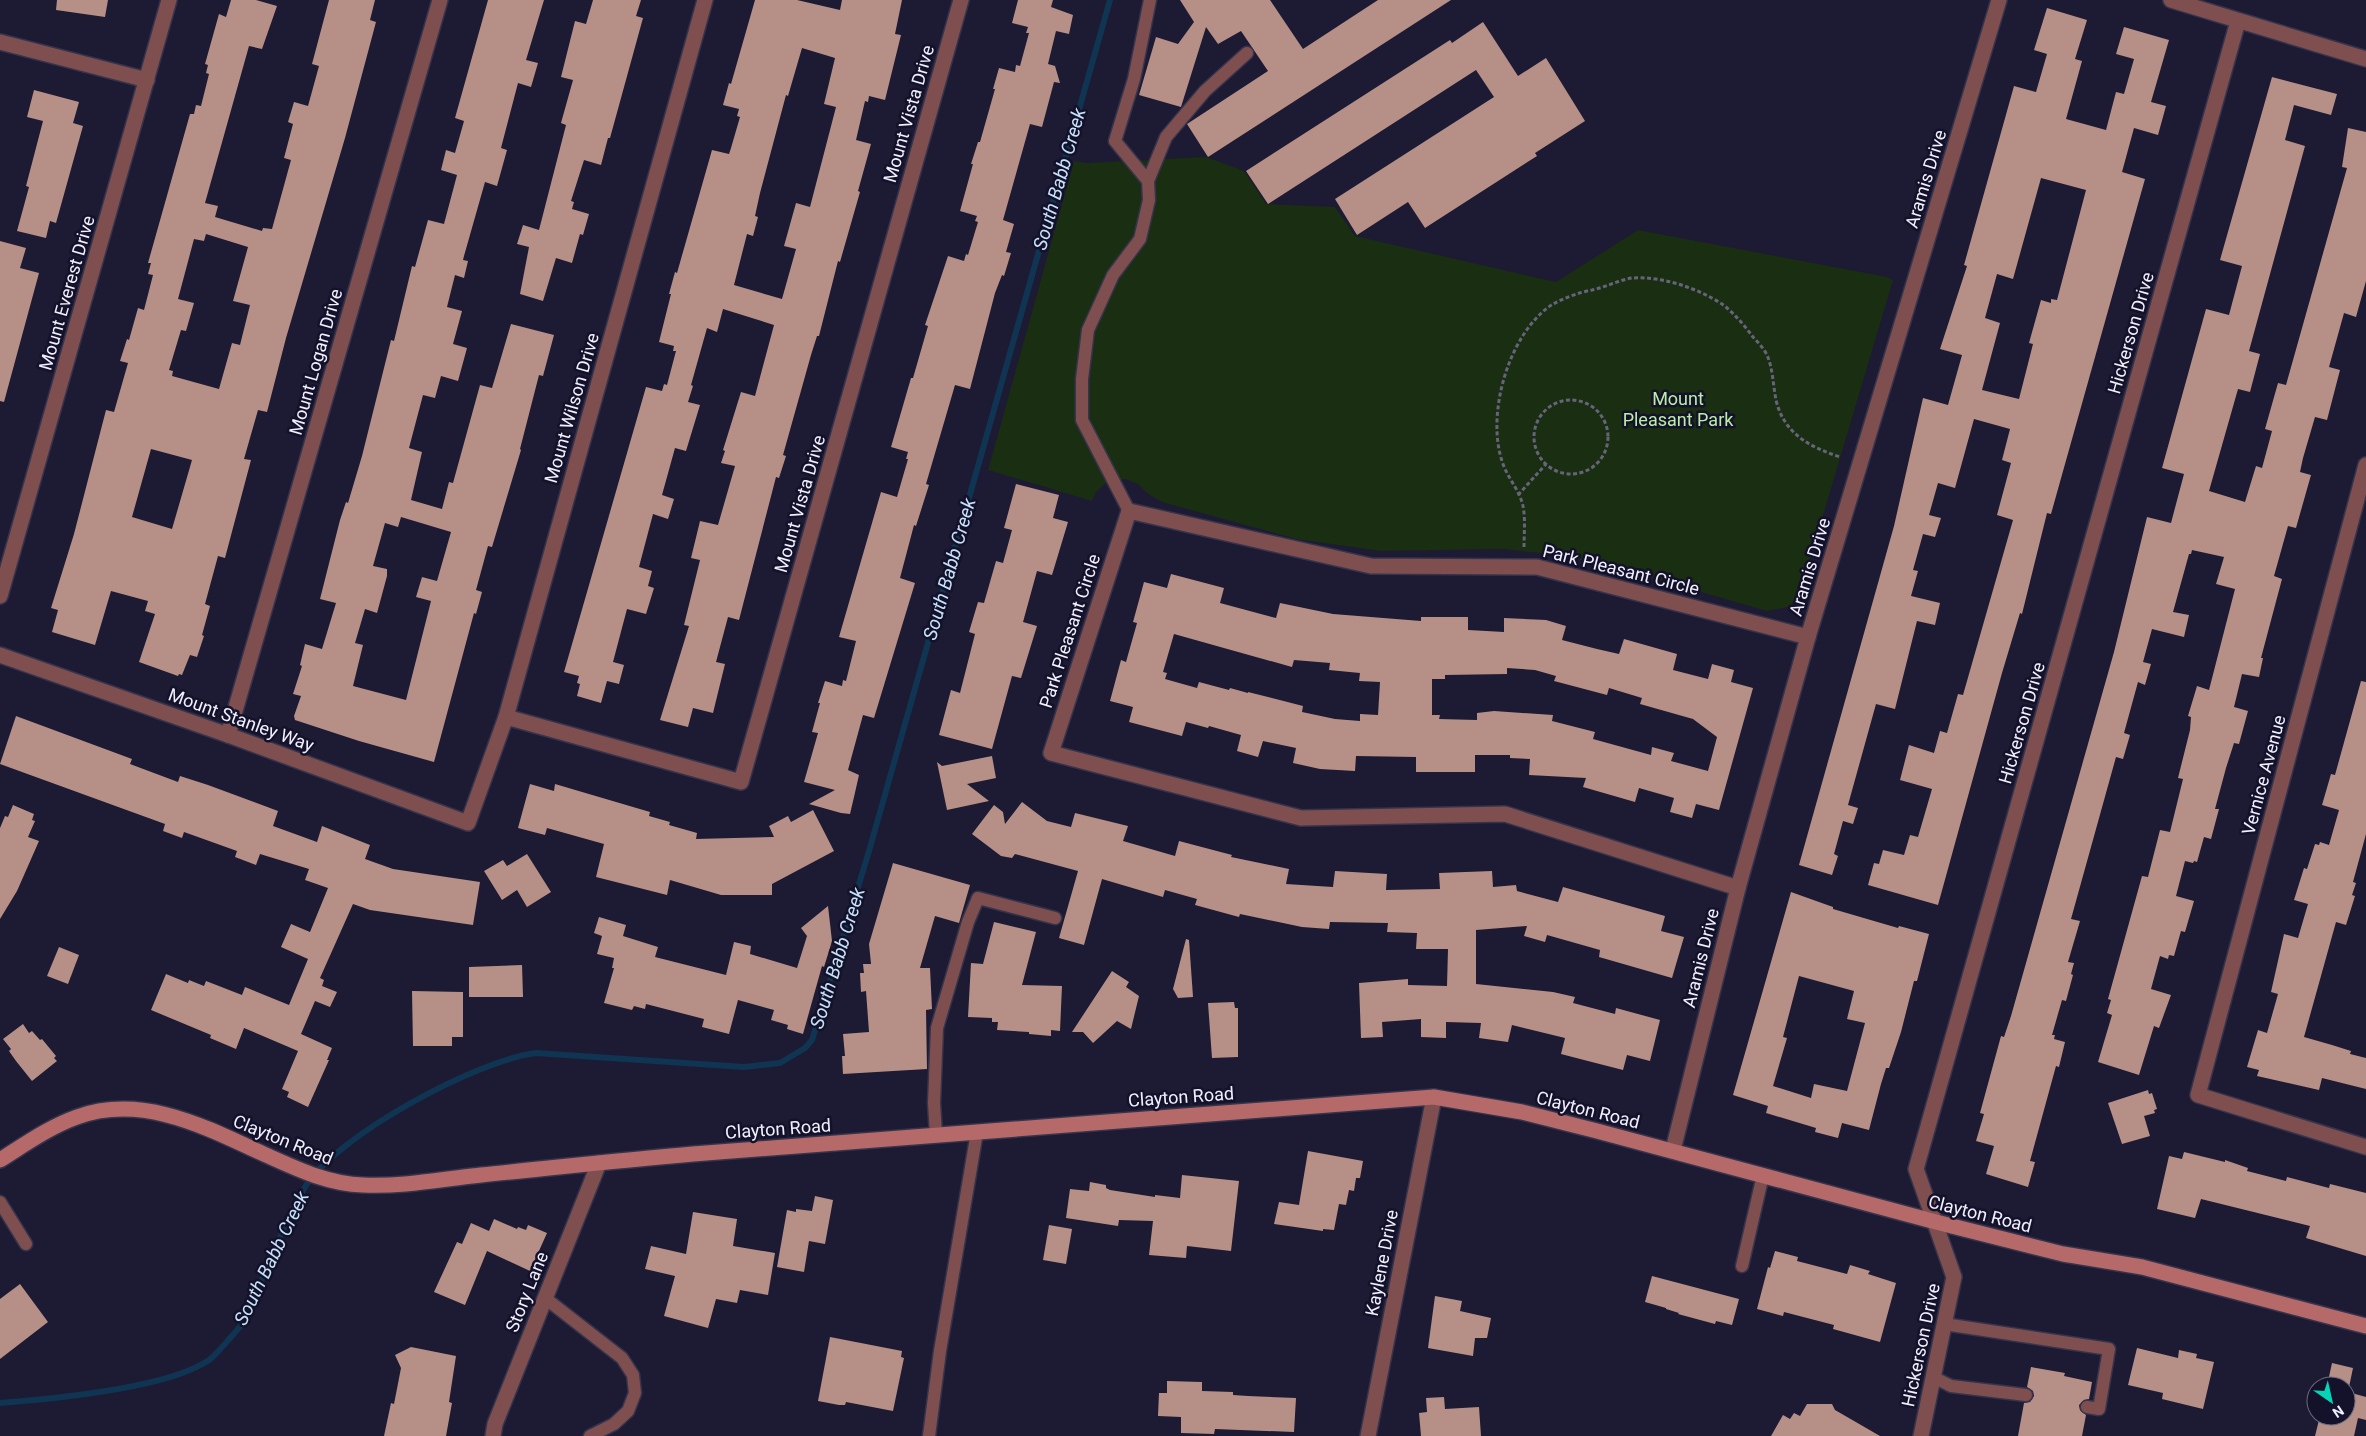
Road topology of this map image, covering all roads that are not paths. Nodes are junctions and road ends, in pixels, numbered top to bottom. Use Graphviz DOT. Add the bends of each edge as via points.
graph roads {
  1 [pos="170,0"];
  2 [pos="440,0"];
  3 [pos="704,0"];
  4 [pos="961,0"];
  5 [pos="1150,0"];
  6 [pos="2000,0"];
  7 [pos="2172,0"];
  8 [pos="2238,21"];
  9 [pos="0,42"];
  10 [pos="1247,53"];
  11 [pos="2366,59"];
  12 [pos="147,80"];
  13 [pos="1148,181"];
  14 [pos="2366,465"];
  15 [pos="1129,511"];
  16 [pos="0,596"];
  17 [pos="1808,637"];
  18 [pos="0,655"];
  19 [pos="506,717"];
  20 [pos="228,735"];
  21 [pos="468,823"];
  22 [pos="1738,888"];
  23 [pos="1055,918"];
  24 [pos="1434,1097"];
  25 [pos="977,1132"];
  26 [pos="936,1135"];
  27 [pos="2366,1147"];
  28 [pos="1673,1150"];
  29 [pos="0,1160"];
  30 [pos="599,1163"];
  31 [pos="1763,1175"];
  32 [pos="0,1202"];
  33 [pos="1936,1222"];
  34 [pos="26,1244"];
  35 [pos="1742,1266"];
  36 [pos="545,1298"];
  37 [pos="1944,1324"];
  38 [pos="2366,1326"];
  39 [pos="1933,1377"];
  40 [pos="2026,1396"];
  41 [pos="2087,1407"];
  42 [pos="493,1436"];
  43 [pos="590,1436"];
  44 [pos="929,1436"];
  45 [pos="1368,1436"];
  46 [pos="1921,1436"];
  1 -- 12 [label="street, Mount Everest Drive"];
  2 -- 20 [label="street, Mount Logan Drive"];
  3 -- 19 [label="street, Mount Wilson Drive"];
  4 -- 19 [label="street, Mount Vista Drive" via="741,782"];
  5 -- 13 [label="lane" via="1134,79 1115,141"];
  6 -- 17 [label="street, Aramis Drive"];
  7 -- 8 [label="street"];
  8 -- 11 [label="street"];
  8 -- 33 [label="street, Hickerson Drive" via="1916,1169"];
  9 -- 12 [label="street"];
  10 -- 13 [label="lane" via="1205,91 1166,137"];
  12 -- 16 [label="street, Mount Everest Drive"];
  13 -- 15 [label="lane" via="1149,200 1140,239 1113,275 1088,330 1082,380 1082,420"];
  14 -- 27 [label="street, Vernice Avenue" via="2198,1095"];
  15 -- 17 [label="street, Park Pleasant Circle" via="1371,566 1537,567"];
  15 -- 22 [label="street, Park Pleasant Circle" via="1051,753 1301,818 1505,814"];
  17 -- 22 [label="street, Aramis Drive"];
  18 -- 20 [label="street, Mount Stanley Way"];
  19 -- 21 [label="street, Mount Wilson Drive"];
  20 -- 21 [label="street, Mount Stanley Way"];
  22 -- 28 [label="street, Aramis Drive"];
  23 -- 26 [label="lane" via="978,898 937,1028"];
  24 -- 25 [label="street, Clayton Road"];
  24 -- 28 [label="street, Clayton Road" via="1522,1112"];
  24 -- 45 [label="street, Kaylene Drive"];
  25 -- 26 [label="street, Clayton Road"];
  25 -- 44 [label="lane"];
  26 -- 30 [label="street, Clayton Road"];
  28 -- 31 [label="street, Clayton Road"];
  29 -- 30 [label="street, Clayton Road" via="52,1128 99,1111 122,1108 186,1120 304,1172 364,1185"];
  30 -- 36 [label="street, Story Lane"];
  31 -- 33 [label="street, Clayton Road"];
  31 -- 35 [label="lane"];
  32 -- 34 [label="lane"];
  33 -- 37 [label="street, Hickerson Drive" via="1954,1277"];
  33 -- 38 [label="street, Clayton Road" via="2063,1254 2142,1267"];
  36 -- 42 [label="street, Story Lane"];
  36 -- 43 [label="lane" via="622,1358 633,1375 635,1393 628,1411 614,1424"];
  37 -- 39 [label="street, Hickerson Drive"];
  37 -- 41 [label="lane" via="2109,1350 2099,1409"];
  39 -- 40 [label="lane" via="1951,1386"];
  39 -- 46 [label="street, Hickerson Drive"];
}
